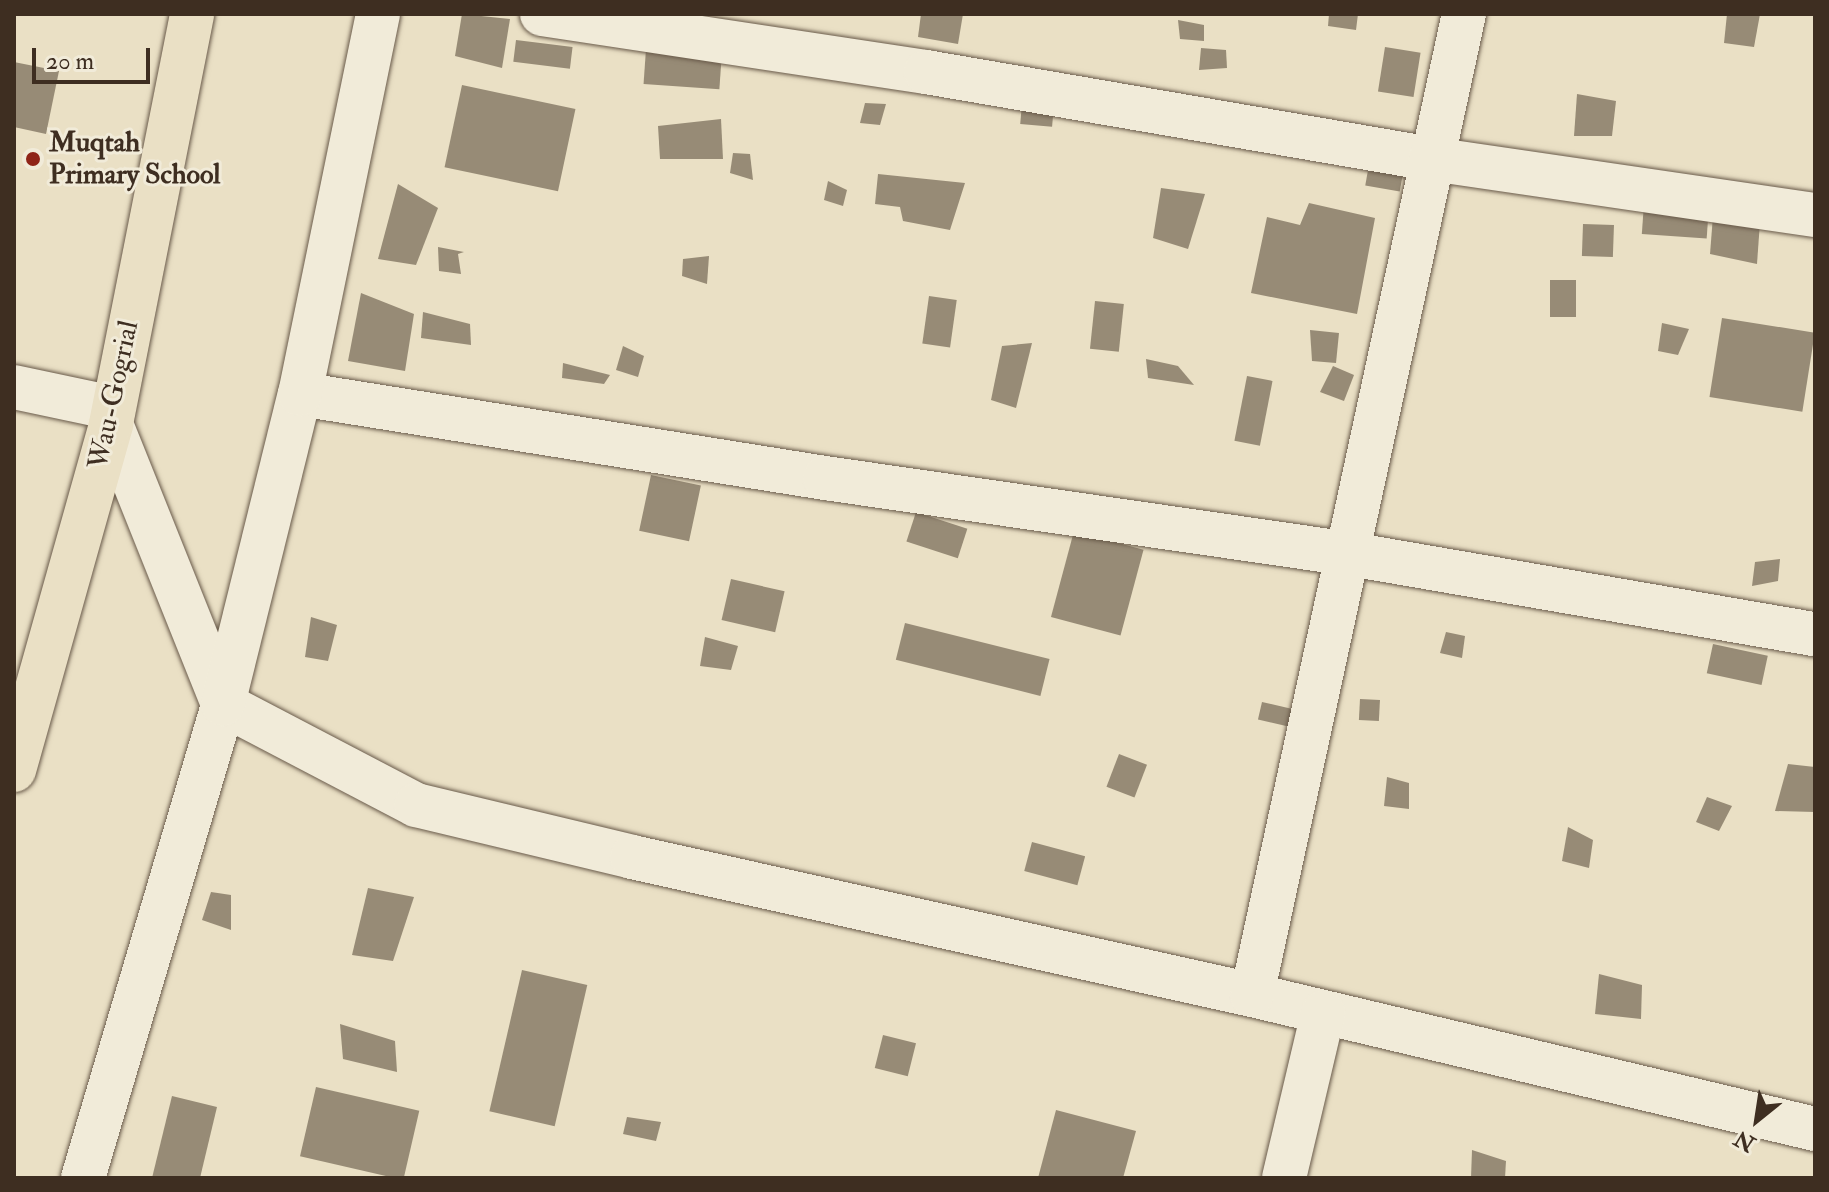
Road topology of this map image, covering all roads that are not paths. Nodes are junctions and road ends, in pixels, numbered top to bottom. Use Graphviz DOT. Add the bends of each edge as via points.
graph roads {
  1 [pos="192,14"];
  2 [pos="378,14"];
  3 [pos="542,14"];
  4 [pos="1464,14"];
  5 [pos="1431,159"];
  6 [pos="1815,215"];
  7 [pos="14,387"];
  8 [pos="300,394"];
  9 [pos="112,416"];
  10 [pos="1350,554"];
  11 [pos="1815,634"];
  12 [pos="223,704"];
  13 [pos="22,717"];
  14 [pos="14,770"];
  15 [pos="1252,995"];
  16 [pos="1323,1013"];
  17 [pos="1815,1129"];
  18 [pos="83,1178"];
  19 [pos="1284,1178"];
  1 -- 9 [label="main road, Wau-Gogrial"];
  2 -- 8 [label="street"];
  3 -- 5 [label="street" via="926,72"];
  4 -- 5 [label="street"];
  5 -- 6 [label="street"];
  5 -- 10 [label="street"];
  7 -- 9 [label="street"];
  8 -- 10 [label="street"];
  8 -- 12 [label="street"];
  9 -- 12 [label="street"];
  9 -- 13 [label="main road, Wau-Gogrial"];
  10 -- 11 [label="street"];
  10 -- 15 [label="street"];
  12 -- 15 [label="street" via="416,805"];
  12 -- 18 [label="street"];
  13 -- 14 [label="main road, Wau-Gogrial"];
  15 -- 16 [label="street"];
  16 -- 17 [label="street"];
  16 -- 19 [label="street"];
}
